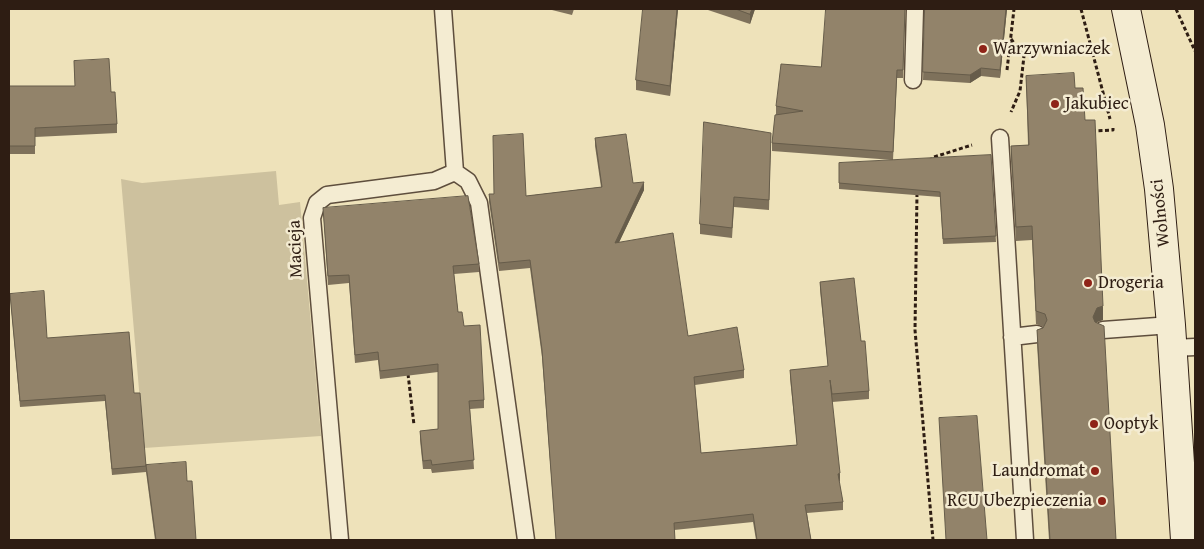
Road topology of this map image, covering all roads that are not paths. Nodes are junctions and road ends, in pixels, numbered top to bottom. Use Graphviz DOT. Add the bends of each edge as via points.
graph roads {
  1 [pos="443,9"];
  2 [pos="915,9"];
  3 [pos="1126,9"];
  4 [pos="913,80"];
  5 [pos="1000,138"];
  6 [pos="455,172"];
  7 [pos="1103,330"];
  8 [pos="1037,334"];
  9 [pos="1012,337"];
  10 [pos="1180,340"];
  11 [pos="340,540"];
  12 [pos="526,540"];
  13 [pos="1024,540"];
  14 [pos="1186,540"];
  1 -- 6 [label="lane"];
  2 -- 4 [label="lane"];
  3 -- 10 [label="street, Wolności" via="1150,125"];
  5 -- 9 [label="lane"];
  6 -- 11 [label="lane, Macieja" via="434,181 327,195 317,203 312,218"];
  6 -- 12 [label="lane" via="468,181 479,203"];
  7 -- 10 [label="lane"];
  8 -- 9 [label="lane"];
  9 -- 13 [label="lane"];
  10 -- 14 [label="street, Wolności"];
}
